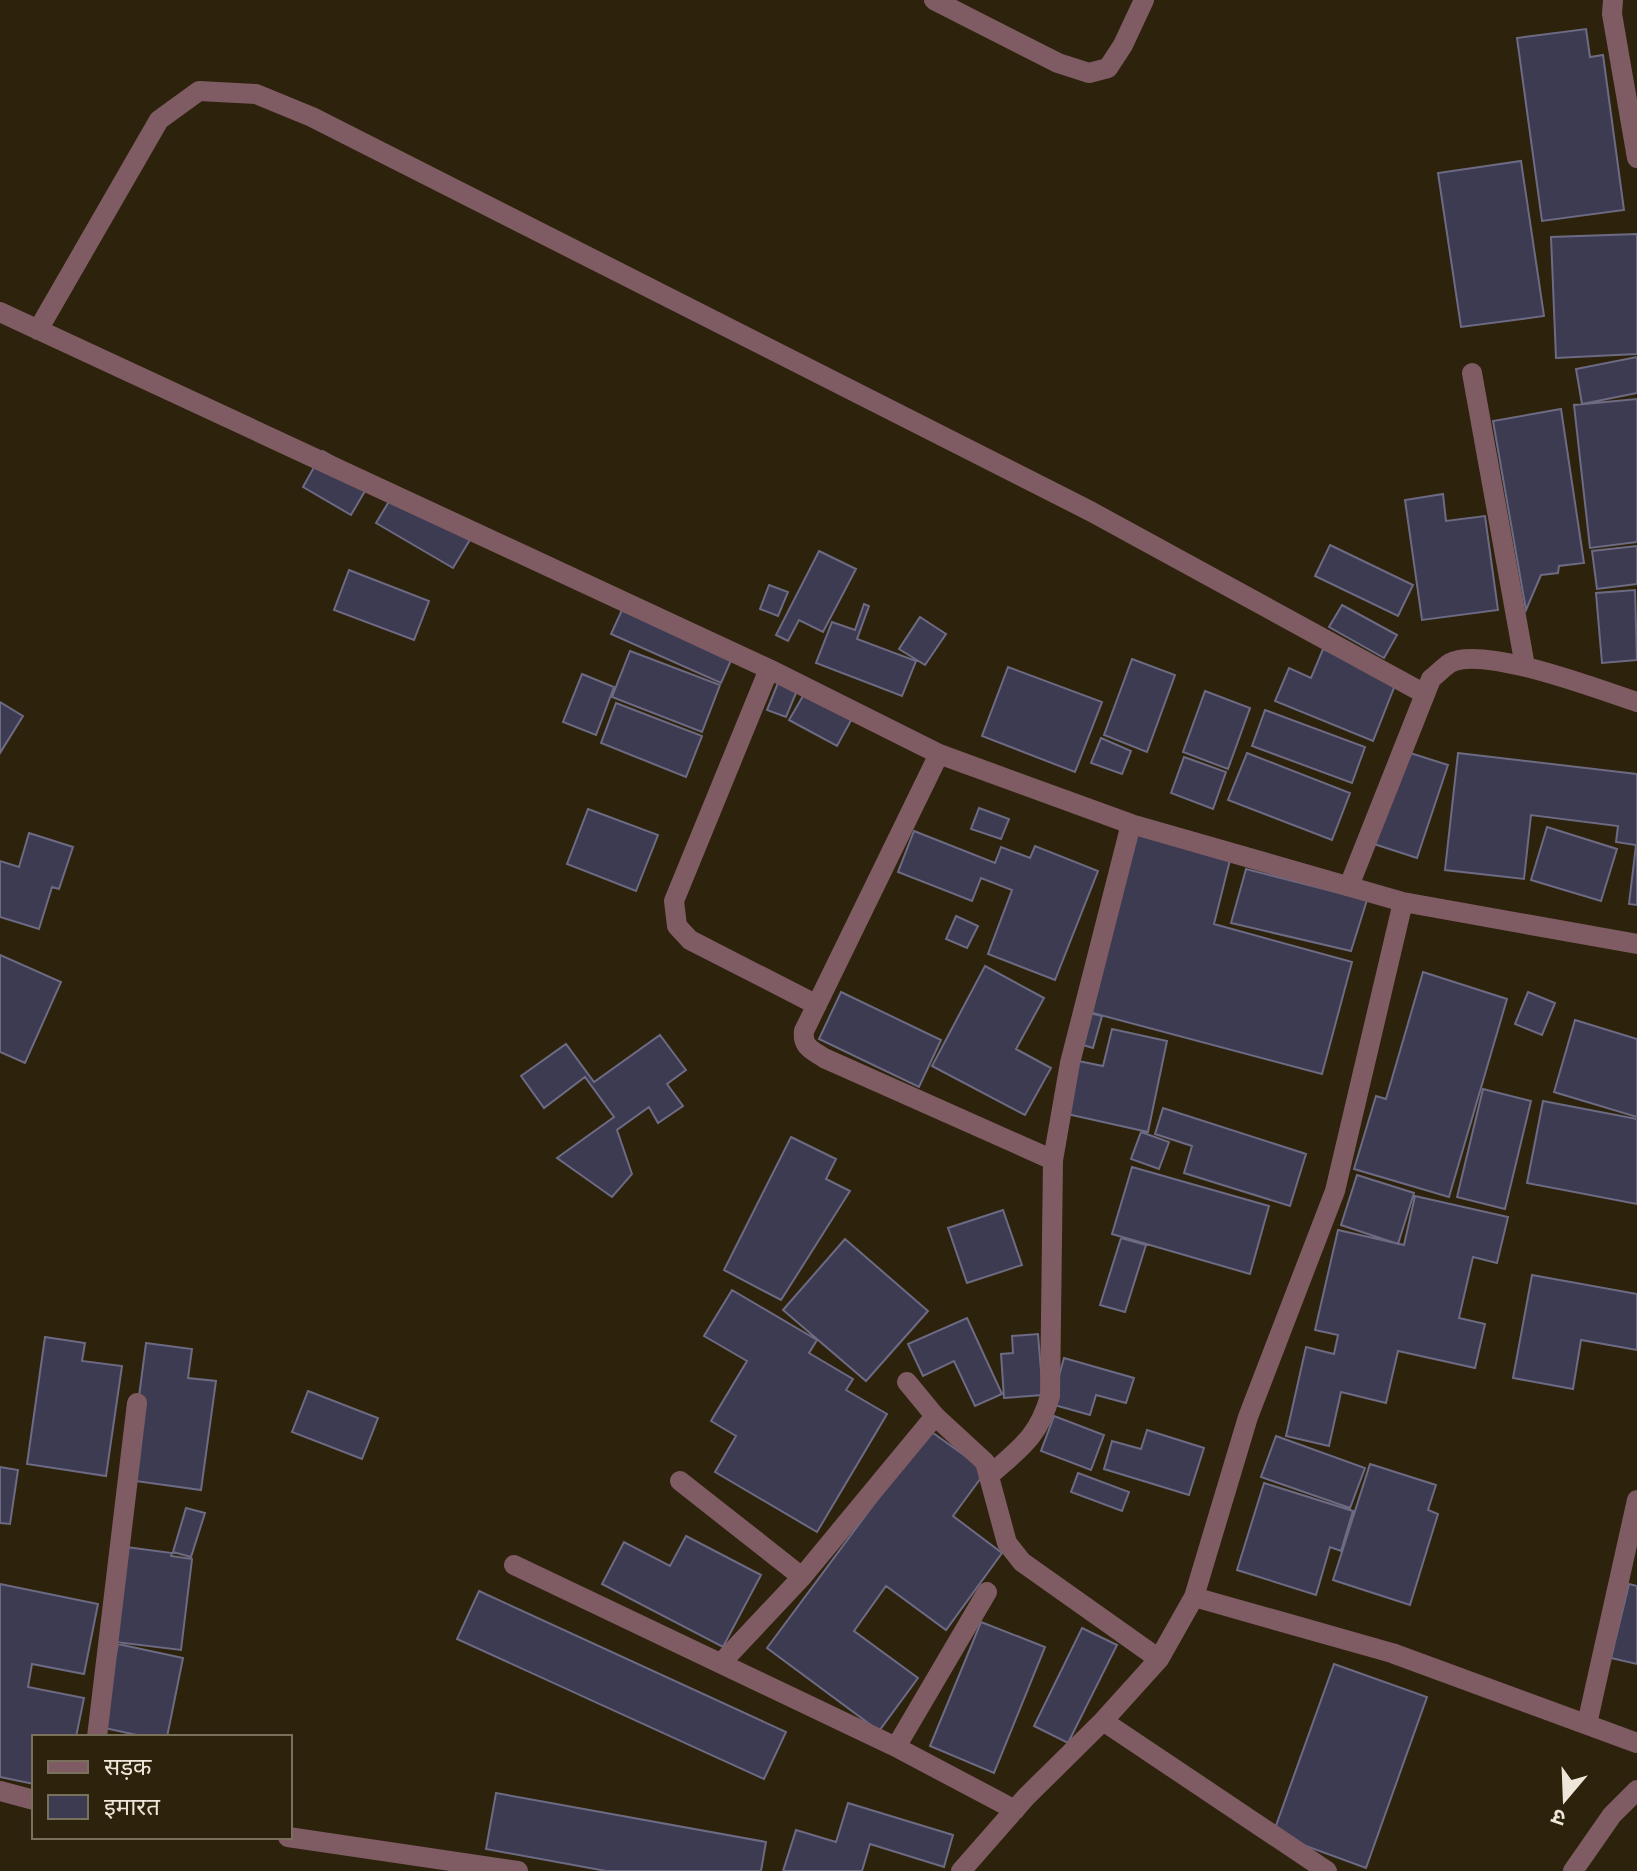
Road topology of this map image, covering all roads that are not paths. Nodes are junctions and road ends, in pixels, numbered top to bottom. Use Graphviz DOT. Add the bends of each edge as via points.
graph roads {
  1 [pos="934,0"];
  2 [pos="1144,0"];
  3 [pos="1613,0"];
  4 [pos="1637,158"];
  5 [pos="0,312"];
  6 [pos="38,330"];
  7 [pos="1472,373"];
  8 [pos="1525,666"];
  9 [pos="769,669"];
  10 [pos="1425,694"];
  11 [pos="1637,702"];
  12 [pos="939,754"];
  13 [pos="1131,824"];
  14 [pos="1349,886"];
  15 [pos="1403,902"];
  16 [pos="1637,944"];
  17 [pos="817,1005"];
  18 [pos="1053,1160"];
  19 [pos="907,1382"];
  20 [pos="137,1403"];
  21 [pos="935,1416"];
  22 [pos="990,1475"];
  23 [pos="680,1481"];
  24 [pos="1637,1500"];
  25 [pos="514,1565"];
  26 [pos="802,1577"];
  27 [pos="987,1592"];
  28 [pos="1194,1597"];
  29 [pos="1159,1659"];
  30 [pos="722,1662"];
  31 [pos="1103,1721"];
  32 [pos="1587,1724"];
  33 [pos="97,1735"];
  34 [pos="1637,1743"];
  35 [pos="896,1747"];
  36 [pos="1637,1790"];
  37 [pos="0,1791"];
  38 [pos="32,1799"];
  39 [pos="1015,1810"];
  40 [pos="292,1838"];
  41 [pos="518,1871"];
  42 [pos="961,1871"];
  43 [pos="1327,1871"];
  44 [pos="1573,1871"];
  1 -- 2 [label="street" via="1058,63 1089,73 1108,68"];
  3 -- 4 [label="street"];
  5 -- 6 [label="street"];
  6 -- 9 [label="street"];
  6 -- 10 [label="street" via="159,120 199,91 256,94 312,117 1076,503"];
  7 -- 8 [label="street"];
  8 -- 10 [label="street" via="1484,659 1452,661 1431,679"];
  8 -- 11 [label="street"];
  9 -- 12 [label="street"];
  9 -- 17 [label="street" via="674,901 677,926 690,940"];
  10 -- 14 [label="street"];
  12 -- 13 [label="street"];
  12 -- 17 [label="street"];
  13 -- 14 [label="street"];
  13 -- 18 [label="street" via="1070,1063"];
  14 -- 15 [label="street"];
  15 -- 16 [label="street"];
  15 -- 28 [label="street" via="1335,1191 1248,1417"];
  17 -- 18 [label="street" via="804,1031 807,1047"];
  18 -- 22 [label="street" via="1050,1396 1034,1436"];
  19 -- 21 [label="street"];
  20 -- 33 [label="street"];
  21 -- 22 [label="street" via="985,1462"];
  21 -- 26 [label="street"];
  22 -- 29 [label="street" via="1007,1543 1022,1562"];
  23 -- 26 [label="street"];
  24 -- 32 [label="street"];
  25 -- 30 [label="street"];
  26 -- 30 [label="street"];
  27 -- 35 [label="street"];
  28 -- 29 [label="street"];
  28 -- 32 [label="street" via="1392,1653"];
  29 -- 31 [label="street"];
  30 -- 35 [label="street"];
  31 -- 39 [label="street"];
  31 -- 43 [label="street"];
  32 -- 34 [label="street"];
  35 -- 39 [label="street"];
  36 -- 44 [label="street" via="1612,1815"];
  37 -- 38 [label="street"];
  39 -- 42 [label="street"];
  40 -- 41 [label="street"];
}
